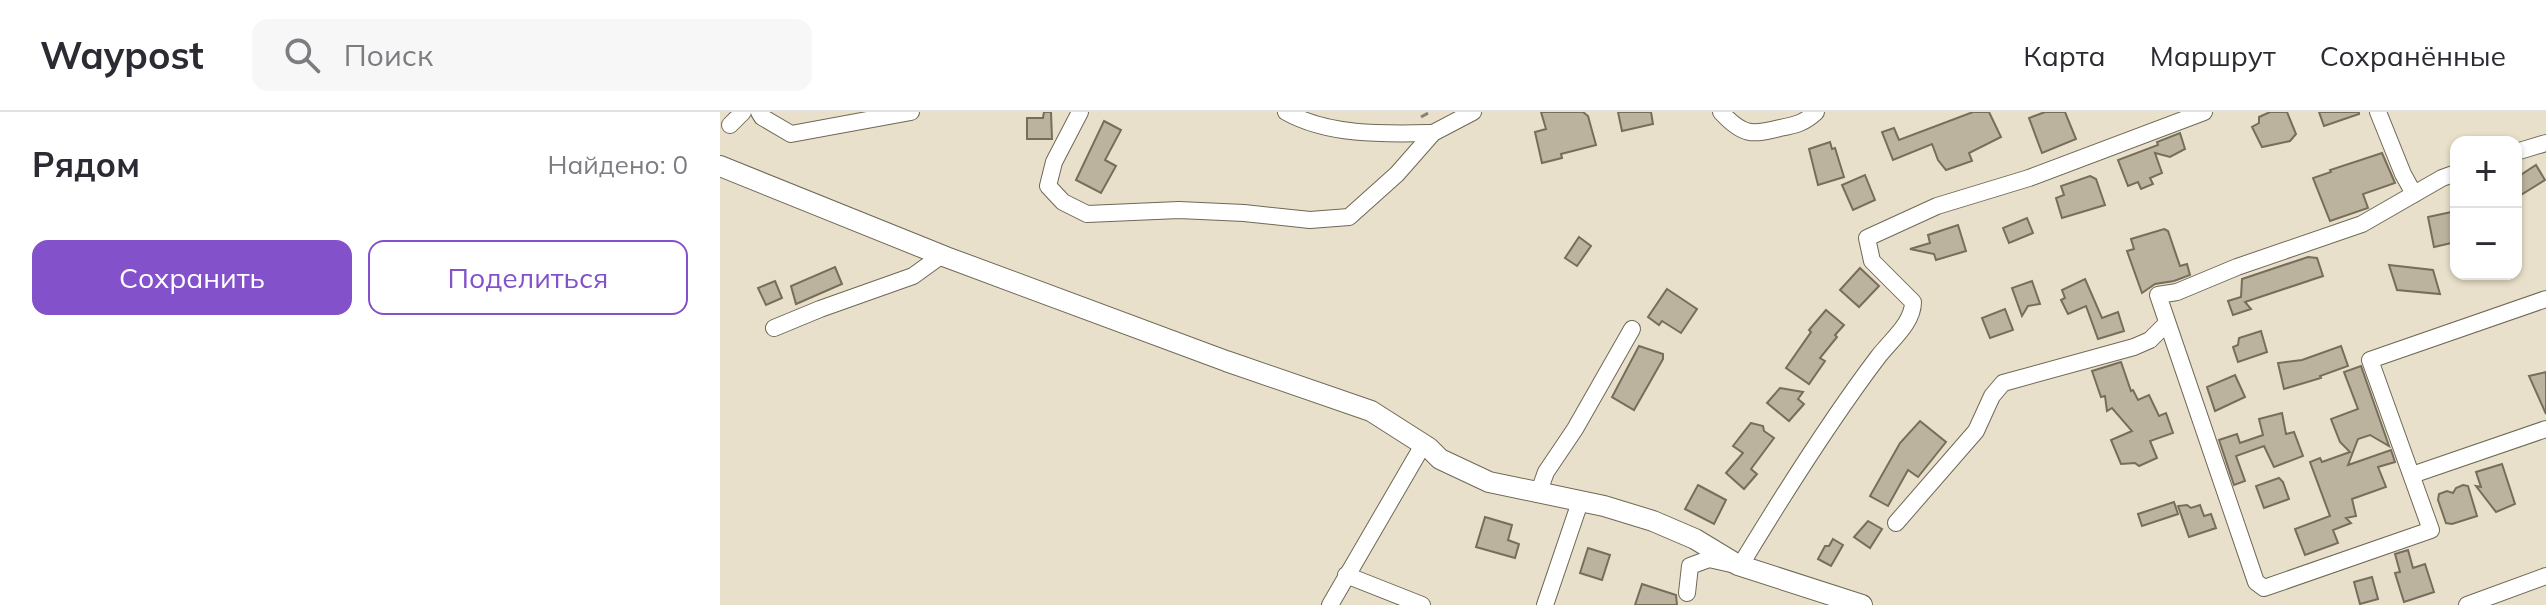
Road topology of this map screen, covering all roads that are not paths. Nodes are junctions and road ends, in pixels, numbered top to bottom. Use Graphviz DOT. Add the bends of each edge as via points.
graph roads {
  1 [pos="743,112"];
  2 [pos="759,112"];
  3 [pos="911,112"];
  4 [pos="1080,112"];
  5 [pos="1286,112"];
  6 [pos="1473,112"];
  7 [pos="1721,112"];
  8 [pos="1816,112"];
  9 [pos="2204,112"];
  10 [pos="2378,112"];
  11 [pos="730,125"];
  12 [pos="1433,133"];
  13 [pos="2546,143"];
  14 [pos="2522,150"];
  15 [pos="720,166"];
  16 [pos="2450,176"];
  17 [pos="2414,194"];
  18 [pos="942,255"];
  19 [pos="2546,299"];
  20 [pos="2166,324"];
  21 [pos="774,328"];
  22 [pos="1632,329"];
  23 [pos="2546,429"];
  24 [pos="1423,445"];
  25 [pos="2412,475"];
  26 [pos="1538,494"];
  27 [pos="1580,502"];
  28 [pos="1896,523"];
  29 [pos="1740,566"];
  30 [pos="1346,575"];
  31 [pos="2546,576"];
  32 [pos="1687,593"];
  33 [pos="1330,605"];
  34 [pos="1422,605"];
  35 [pos="1545,605"];
  36 [pos="1862,605"];
  37 [pos="2467,605"];
  1 -- 11 [label="street"];
  2 -- 3 [label="street" via="791,134"];
  4 -- 12 [label="street" via="1054,162 1048,186 1063,202 1087,214 1179,210 1310,220 1349,217"];
  5 -- 12 [label="street" via="1365,133"];
  6 -- 12 [label="street"];
  7 -- 8 [label="street" via="1749,133 1759,134 1803,124"];
  9 -- 29 [label="street" via="2029,178 1937,206 1867,238 1872,261 1913,302 1913,313 1860,383"];
  10 -- 17 [label="street"];
  13 -- 14 [label="street"];
  15 -- 18 [label="main road"];
  16 -- 17 [label="street"];
  17 -- 20 [label="street" via="2362,224 2158,295"];
  18 -- 21 [label="street" via="913,276"];
  18 -- 24 [label="main road" via="1371,411"];
  19 -- 25 [label="street" via="2370,360"];
  20 -- 25 [label="street" via="2256,582 2264,588 2431,530"];
  20 -- 28 [label="street" via="2134,347 2003,383 1976,431"];
  22 -- 26 [label="street"];
  23 -- 25 [label="street"];
  24 -- 26 [label="main road" via="1489,482"];
  24 -- 30 [label="street"];
  26 -- 27 [label="main road"];
  27 -- 29 [label="main road" via="1653,521"];
  27 -- 35 [label="street"];
  29 -- 32 [label="street" via="1709,559 1690,566"];
  29 -- 36 [label="main road"];
  30 -- 33 [label="street"];
  30 -- 34 [label="street"];
  31 -- 37 [label="street"];
}
